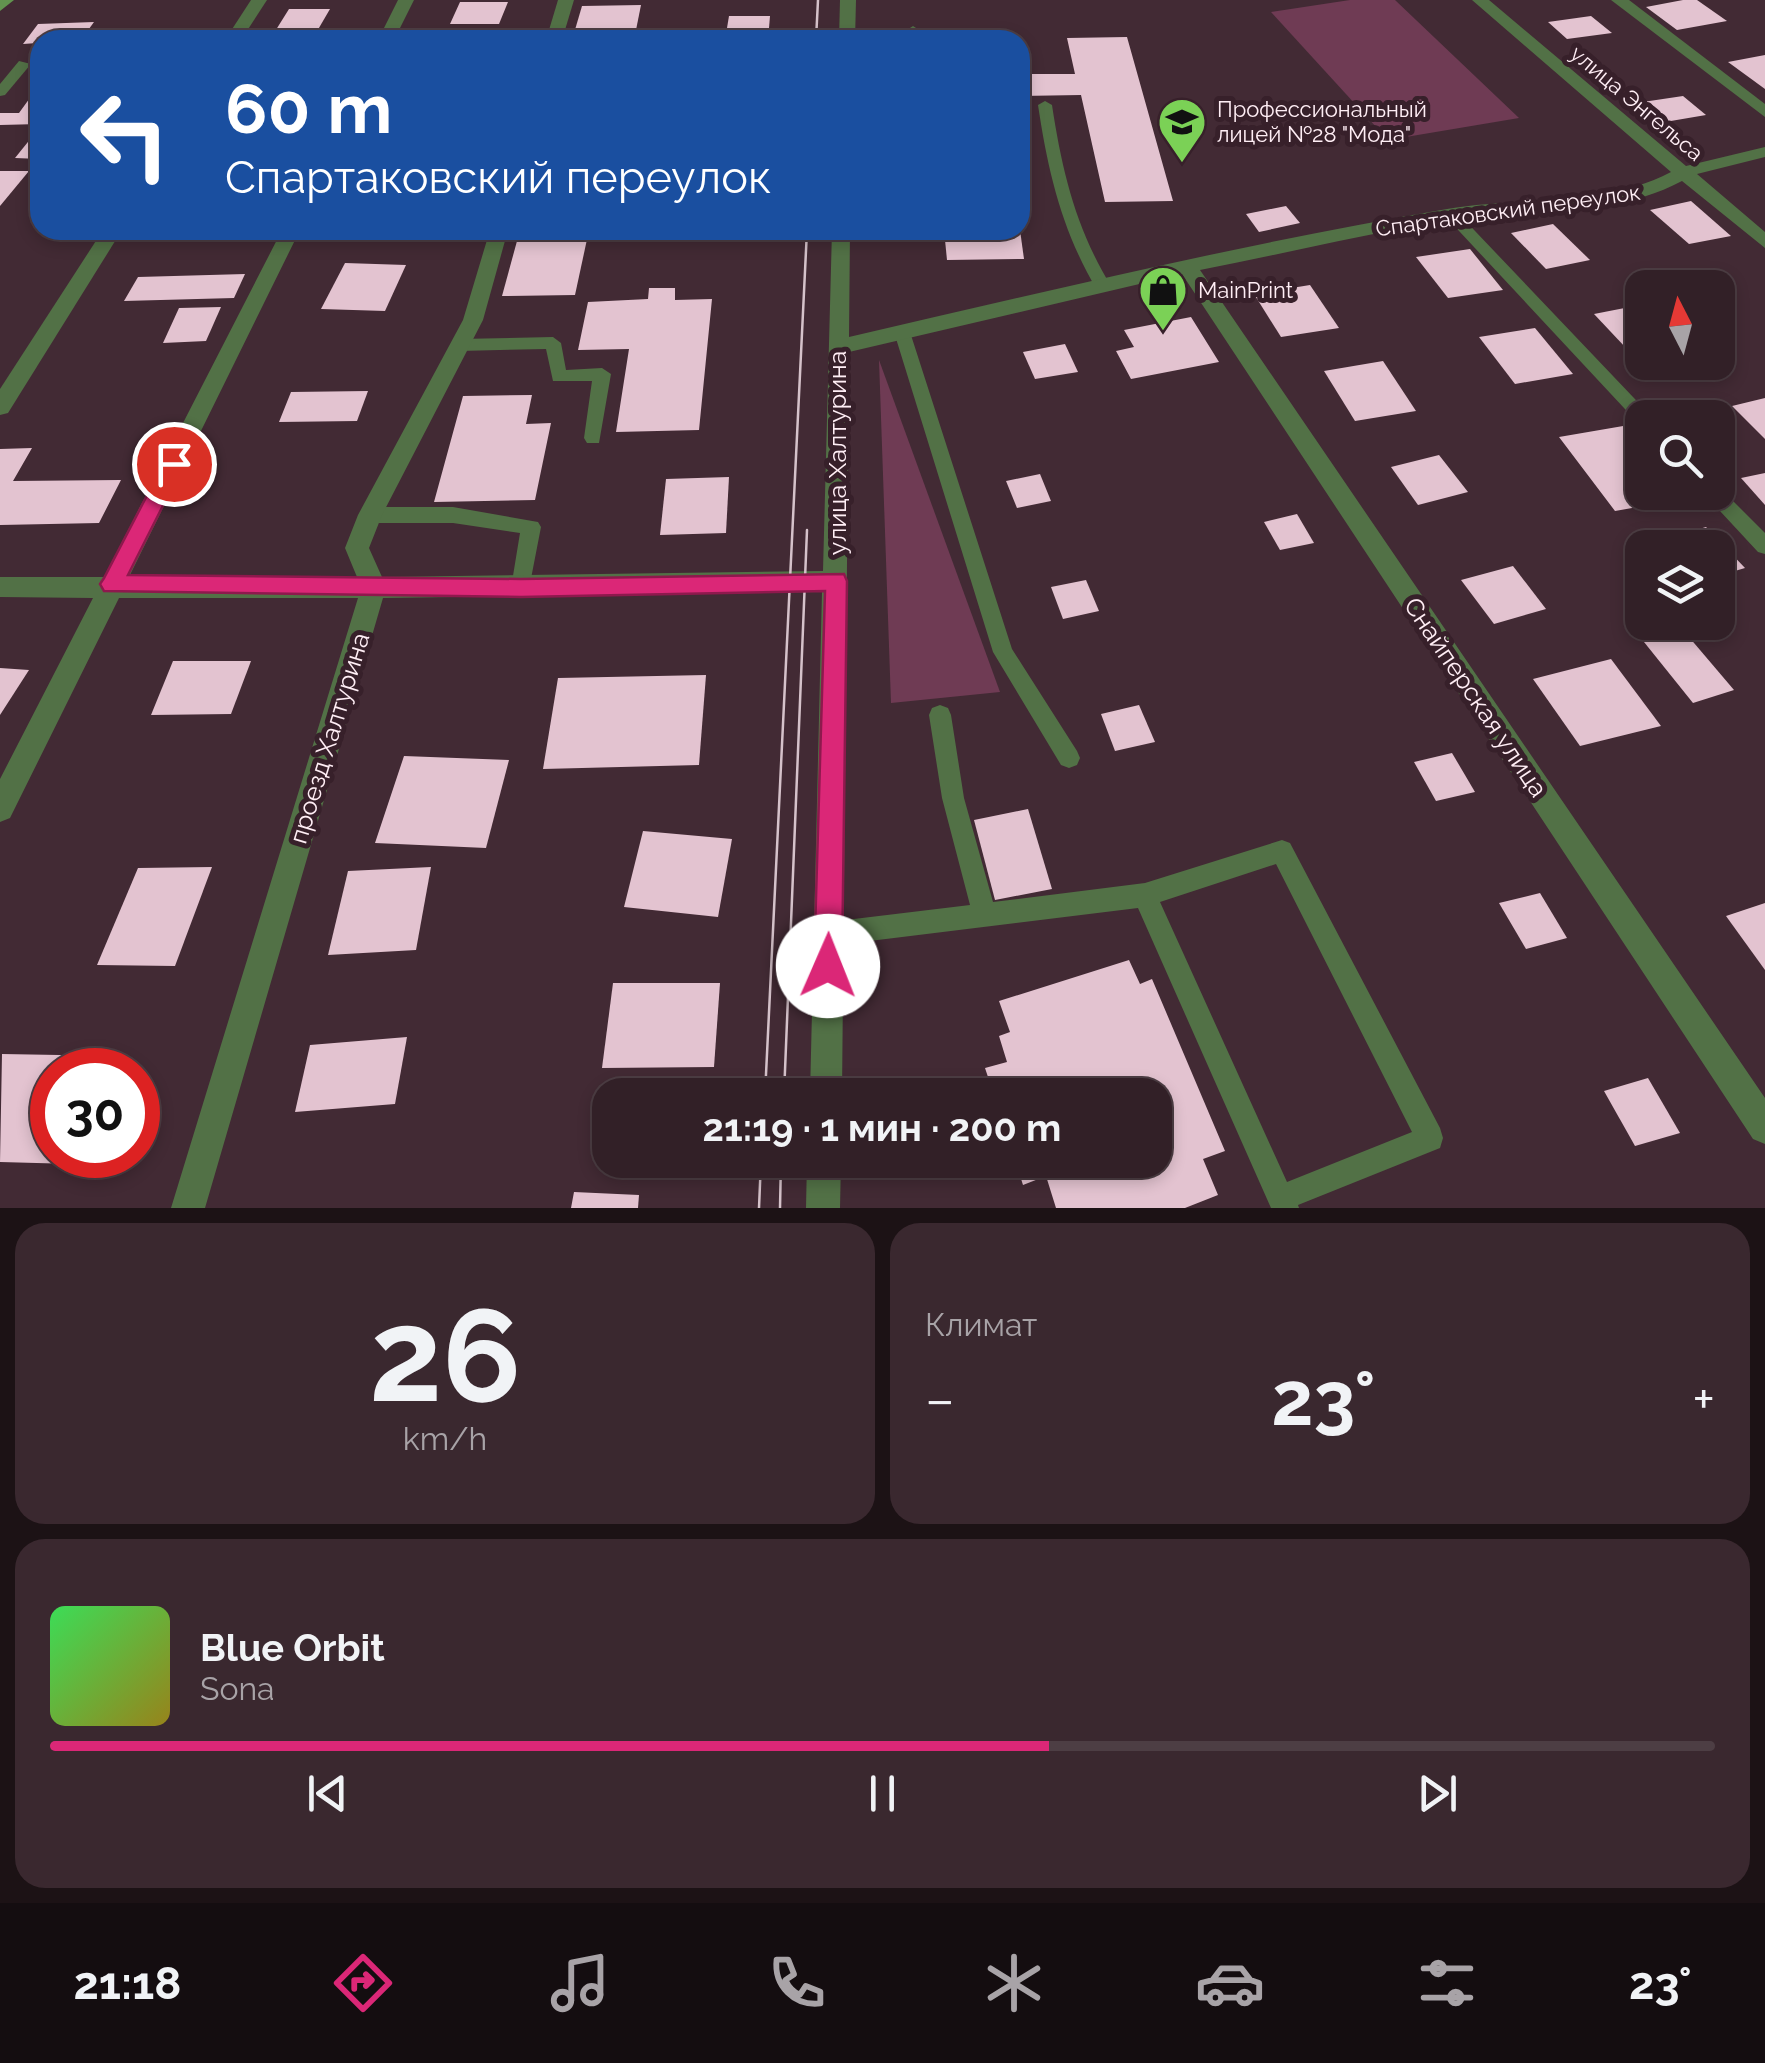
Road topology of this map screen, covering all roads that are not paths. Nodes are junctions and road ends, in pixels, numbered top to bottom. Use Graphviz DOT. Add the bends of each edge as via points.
graph roads {
  1 [pos="6,0"];
  2 [pos="259,0"];
  3 [pos="406,0"];
  4 [pos="566,0"];
  5 [pos="848,0"];
  6 [pos="860,0"];
  7 [pos="1480,0"];
  8 [pos="1619,0"];
  9 [pos="0,6"];
  10 [pos="240,30"];
  11 [pos="391,30"];
  12 [pos="557,30"];
  13 [pos="847,30"];
  14 [pos="24,64"];
  15 [pos="0,92"];
  16 [pos="1045,105"];
  17 [pos="1765,112"];
  18 [pos="1765,152"];
  19 [pos="1684,172"];
  20 [pos="1451,214"];
  21 [pos="107,240"];
  22 [pos="286,240"];
  23 [pos="496,240"];
  24 [pos="841,240"];
  25 [pos="1765,242"];
  26 [pos="1188,266"];
  27 [pos="1103,286"];
  28 [pos="902,332"];
  29 [pos="459,345"];
  30 [pos="838,347"];
  31 [pos="1627,400"];
  32 [pos="0,407"];
  33 [pos="593,438"];
  34 [pos="1731,510"];
  35 [pos="370,515"];
  36 [pos="1765,546"];
  37 [pos="836,581"];
  38 [pos="112,584"];
  39 [pos="0,586"];
  40 [pos="374,587"];
  41 [pos="521,588"];
  42 [pos="940,714"];
  43 [pos="1069,758"];
  44 [pos="0,808"];
  45 [pos="1145,896"];
  46 [pos="986,915"];
  47 [pos="829,934"];
  48 [pos="826,1078"];
  49 [pos="1765,1127"];
  50 [pos="824,1178"];
  51 [pos="1283,1203"];
  52 [pos="188,1208"];
  53 [pos="823,1208"];
  1 -- 9 [label="street"];
  2 -- 10 [label="street"];
  3 -- 11 [label="street"];
  4 -- 12 [label="street"];
  5 -- 6 [label="lane"];
  5 -- 13 [label="street"];
  7 -- 19 [label="street, улица Энгельса"];
  8 -- 17 [label="street"];
  14 -- 15 [label="lane"];
  16 -- 27 [label="lane" via="1060,199"];
  18 -- 19 [label="street, Спартаковский переулок"];
  19 -- 20 [label="street, Спартаковский переулок" via="1656,188 1562,206"];
  19 -- 25 [label="street, улица Энгельса"];
  20 -- 26 [label="street, Спартаковский переулок"];
  20 -- 31 [label="lane"];
  21 -- 32 [label="street"];
  22 -- 38 [label="street"];
  23 -- 29 [label="street"];
  24 -- 30 [label="street, улица Халтурина"];
  26 -- 27 [label="street, Спартаковский переулок"];
  26 -- 49 [label="street, Снайперская улица"];
  27 -- 28 [label="street, Спартаковский переулок"];
  28 -- 30 [label="street, Спартаковский переулок"];
  28 -- 43 [label="lane" via="1003,652"];
  29 -- 33 [label="lane" via="553,343 559,377 602,374"];
  29 -- 35 [label="street"];
  30 -- 37 [label="street, улица Халтурина"];
  34 -- 36 [label="lane"];
  35 -- 40 [label="street" via="357,548"];
  35 -- 41 [label="lane" via="454,515 530,527"];
  37 -- 41 [label="street"];
  37 -- 47 [label="street, улица Халтурина"];
  38 -- 39 [label="street"];
  38 -- 40 [label="street"];
  38 -- 44 [label="street"];
  40 -- 41 [label="street"];
  40 -- 52 [label="street, проезд Халтурина"];
  42 -- 46 [label="lane" via="953,798"];
  45 -- 46 [label="lane"];
  45 -- 51 [label="lane"];
  45 -- 51 [label="lane" via="1282,851 1430,1138"];
  46 -- 47 [label="lane"];
  47 -- 48 [label="street, улица Халтурина"];
  50 -- 53 [label="street"];
}
